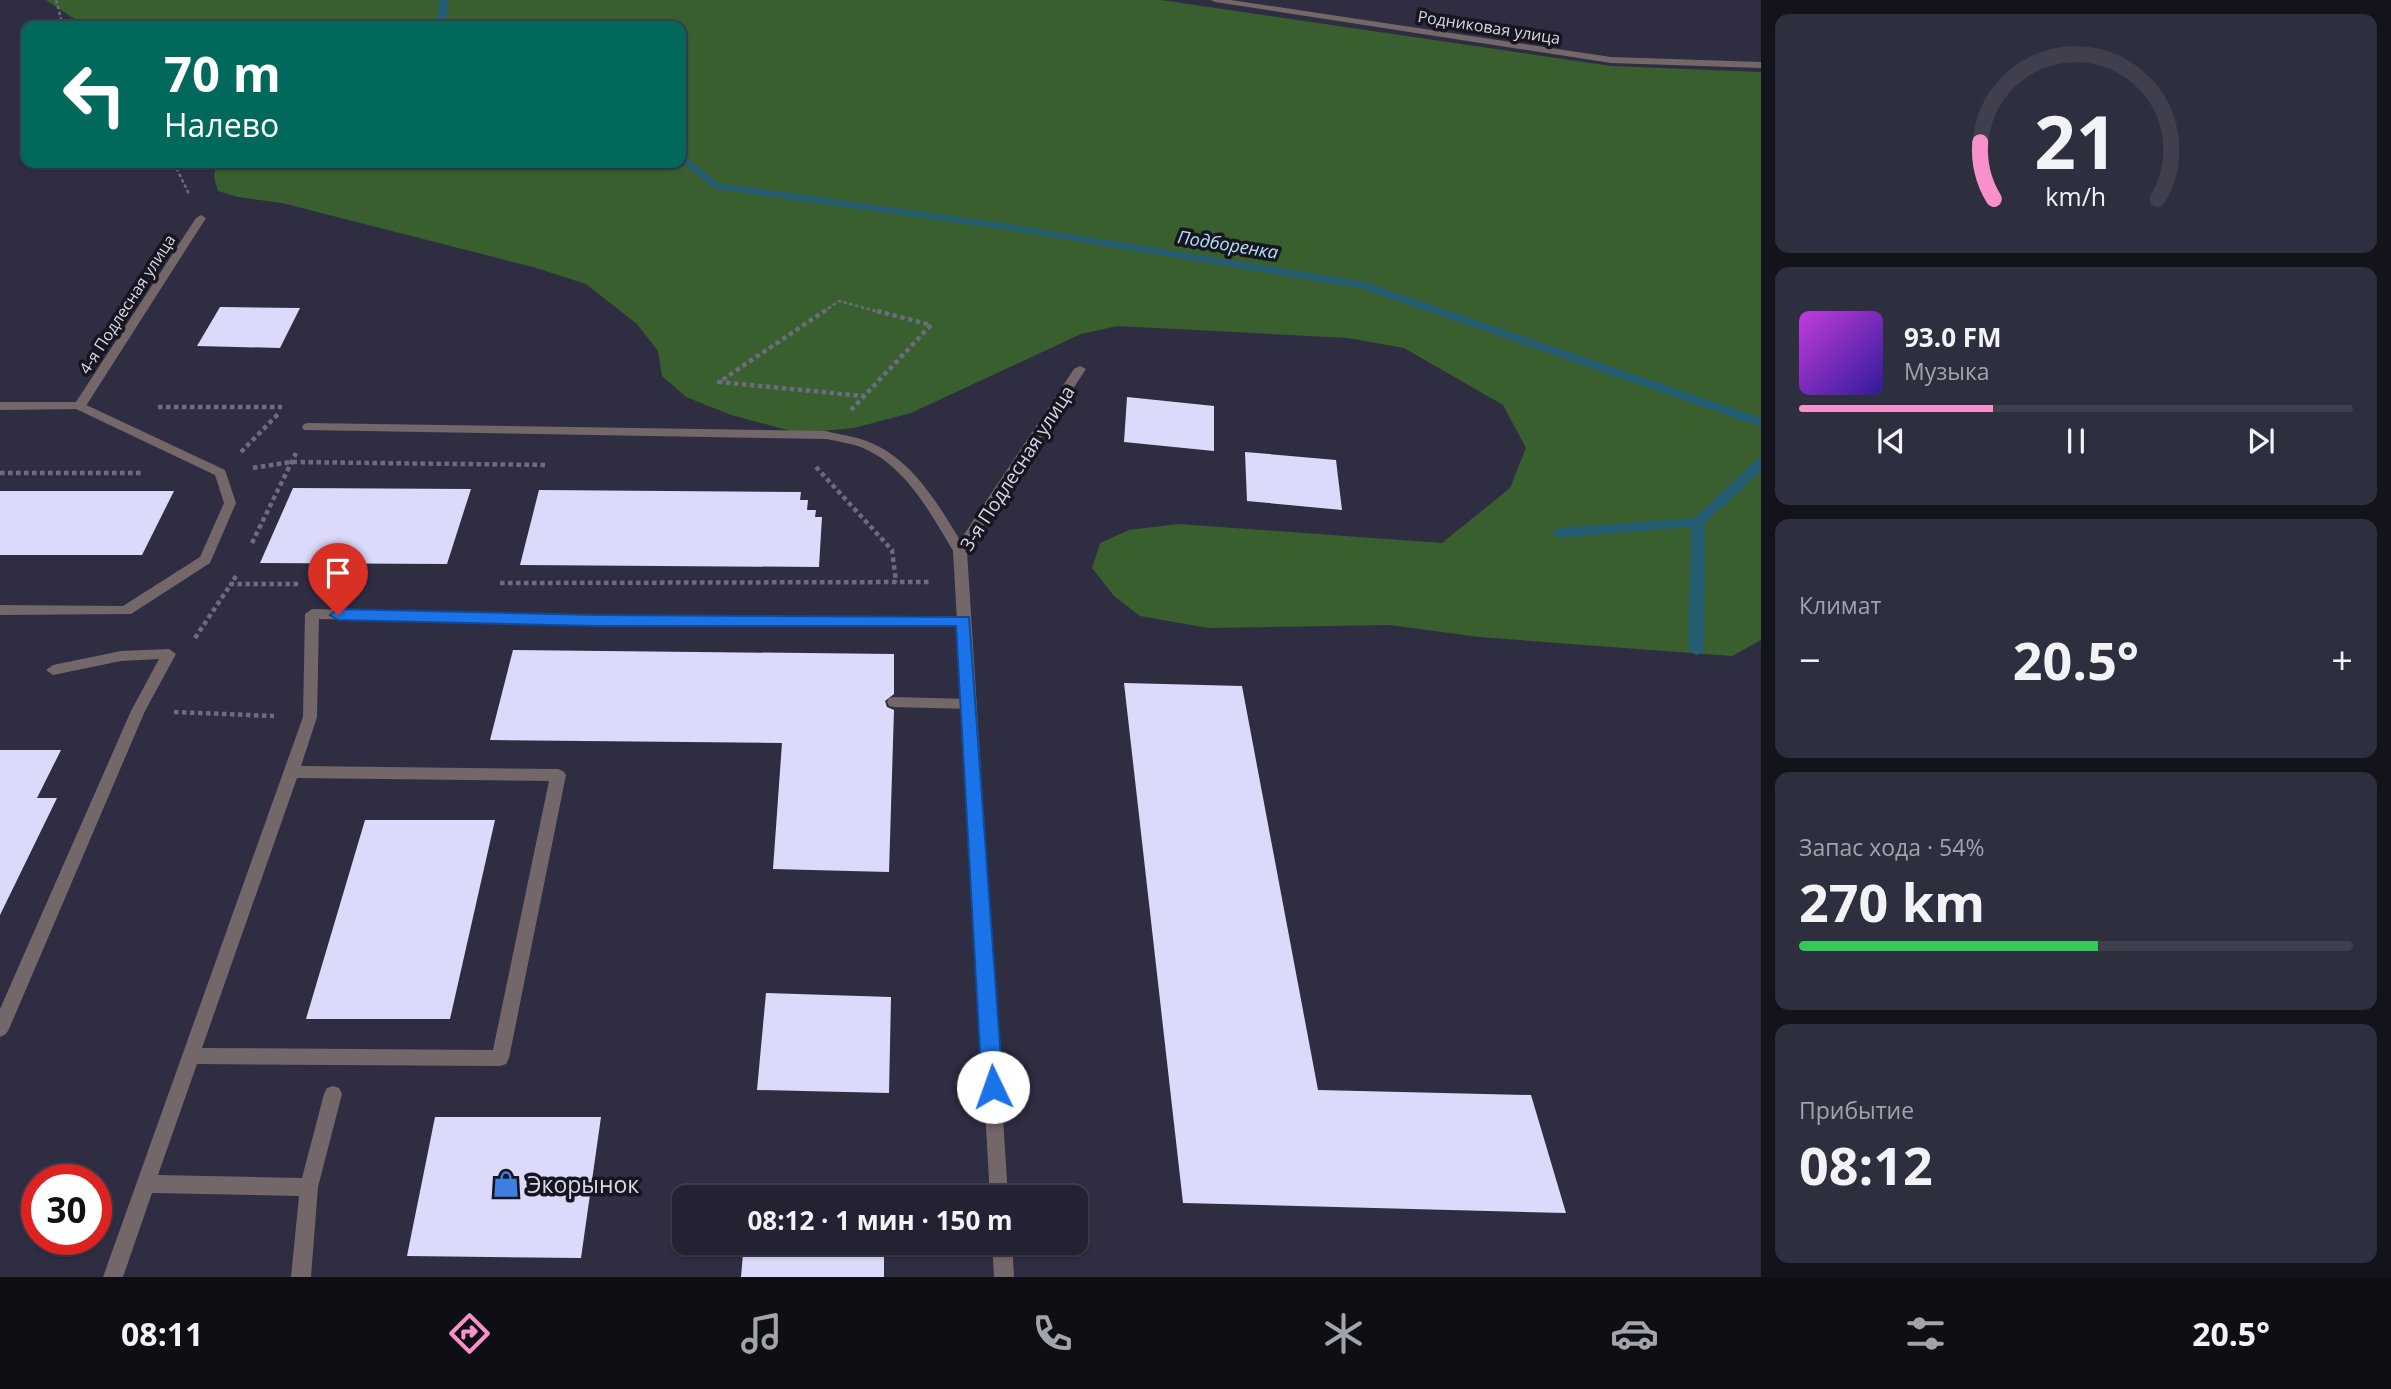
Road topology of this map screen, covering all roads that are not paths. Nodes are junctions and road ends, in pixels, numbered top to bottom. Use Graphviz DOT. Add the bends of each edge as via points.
graph roads {
  1 [pos="1214,0"];
  2 [pos="1761,65"];
  3 [pos="201,218"];
  4 [pos="1080,369"];
  5 [pos="0,406"];
  6 [pos="80,406"];
  7 [pos="308,428"];
  8 [pos="960,551"];
  9 [pos="0,610"];
  10 [pos="964,621"];
  11 [pos="53,670"];
  12 [pos="894,702"];
  13 [pos="969,704"];
  14 [pos="291,772"];
  15 [pos="0,1029"];
  16 [pos="191,1056"];
  17 [pos="333,1094"];
  18 [pos="146,1184"];
  19 [pos="998,1185"];
  20 [pos="309,1187"];
  21 [pos="1003,1255"];
  22 [pos="113,1277"];
  23 [pos="301,1277"];
  24 [pos="1004,1277"];
  1 -- 2 [label="street, Родниковая улица" via="1611,60"];
  3 -- 6 [label="street, 4-я Подлесная улица"];
  4 -- 8 [label="street, 3-я Подлесная улица"];
  5 -- 6 [label="street"];
  6 -- 9 [label="street" via="221,472 230,503 205,560 127,611"];
  7 -- 8 [label="street" via="826,435 864,444 897,464 923,492"];
  8 -- 10 [label="street, 3-я Подлесная улица"];
  10 -- 13 [label="street, 3-я Подлесная улица"];
  10 -- 14 [label="street" via="595,621 312,614 310,717"];
  11 -- 15 [label="street" via="121,656 169,654 138,711"];
  12 -- 13 [label="street"];
  13 -- 19 [label="street, 3-я Подлесная улица"];
  14 -- 16 [label="street"];
  14 -- 16 [label="street" via="558,775 500,1058"];
  16 -- 18 [label="street"];
  17 -- 20 [label="street"];
  18 -- 20 [label="street"];
  18 -- 22 [label="street"];
  20 -- 23 [label="street"];
  21 -- 24 [label="street"];
}
